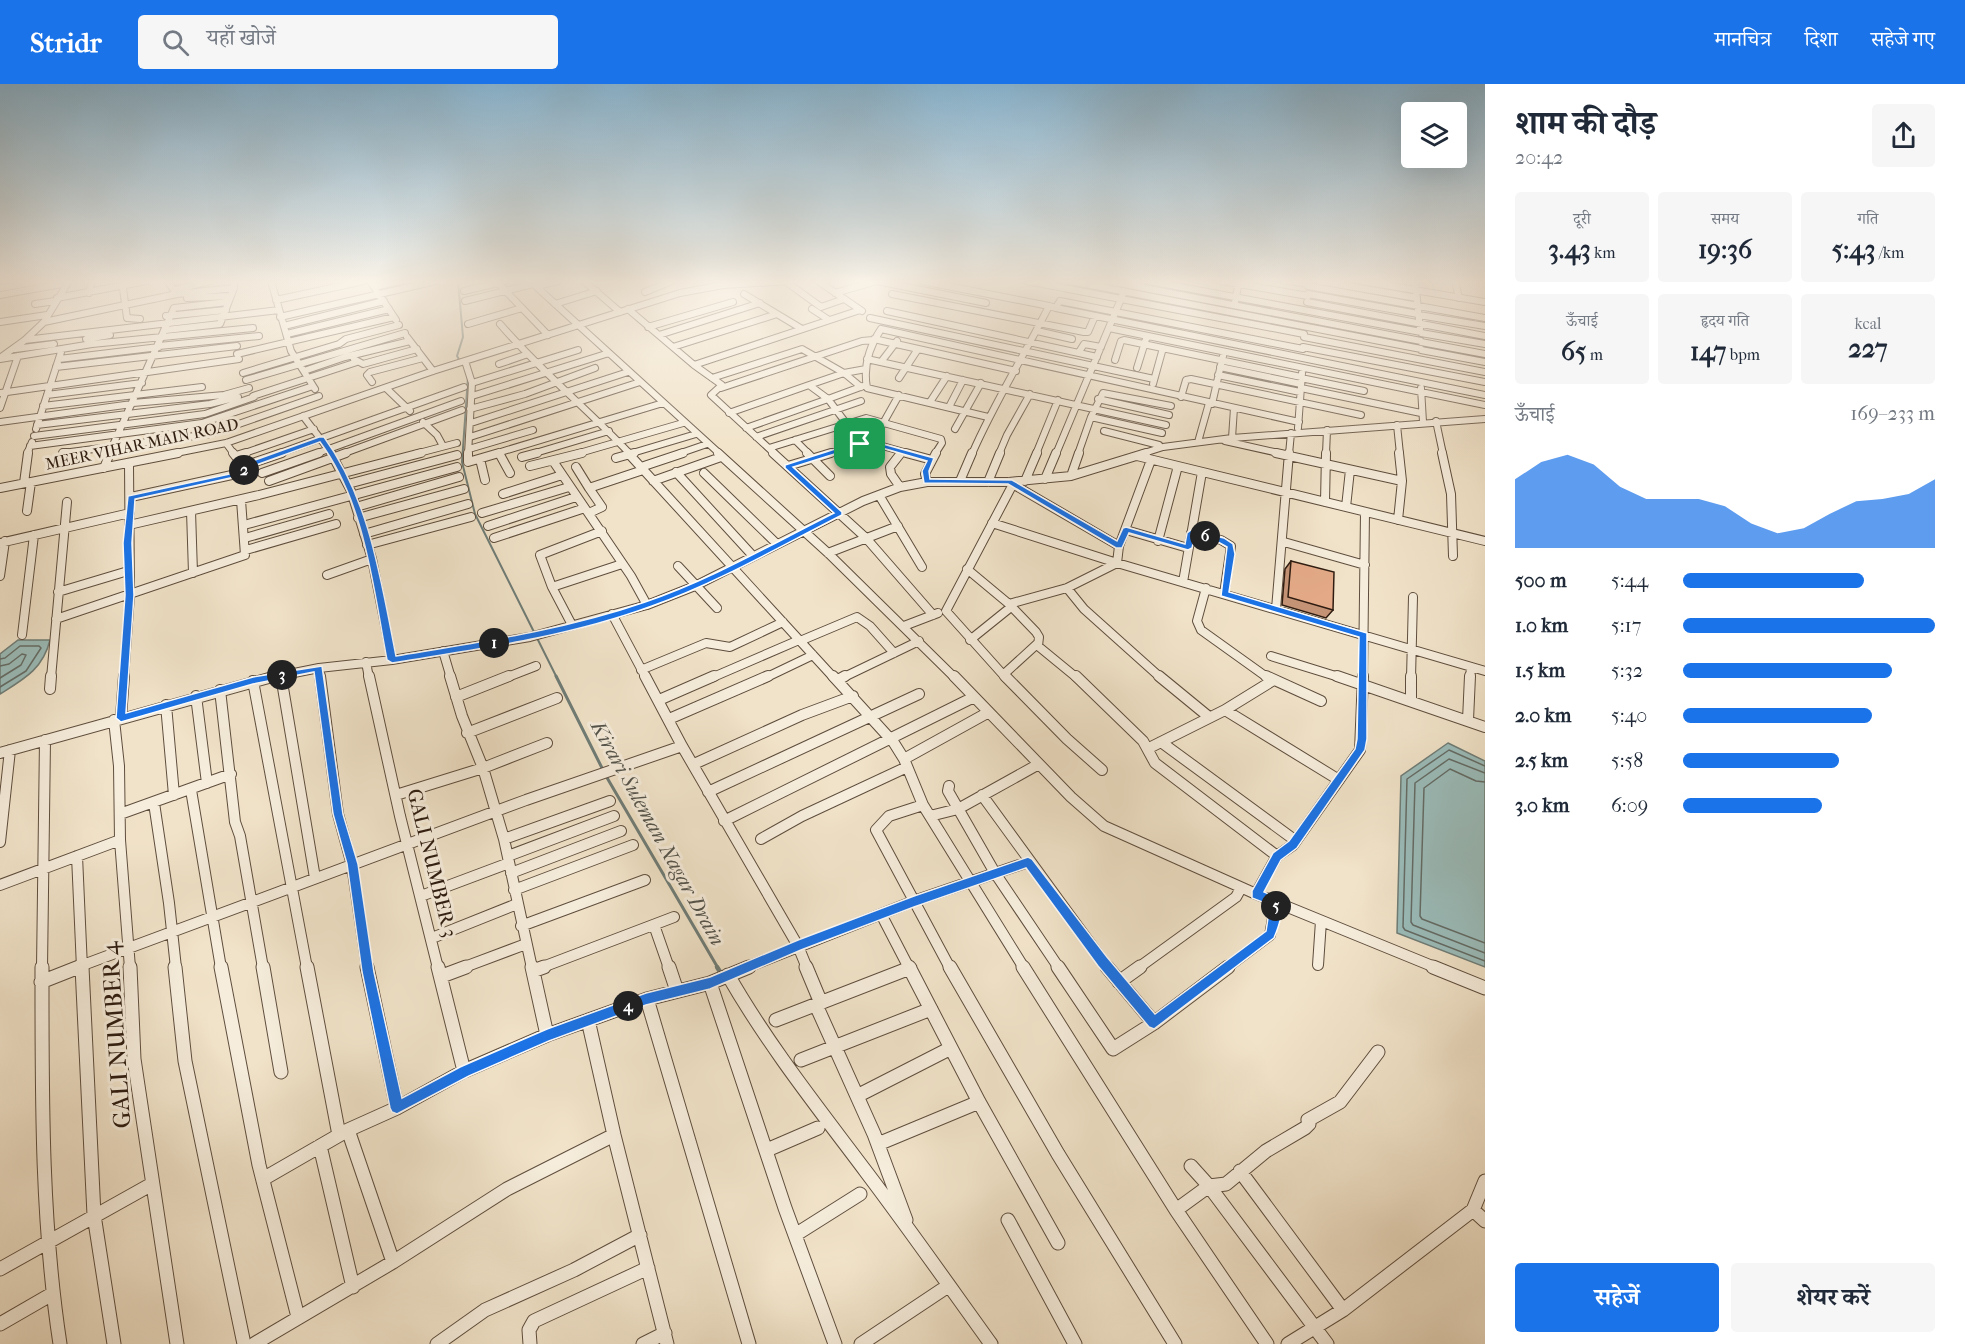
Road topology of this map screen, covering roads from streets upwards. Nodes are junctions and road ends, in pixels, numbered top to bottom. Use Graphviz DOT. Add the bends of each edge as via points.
graph roads {
  1 [pos="24,340"];
  2 [pos="36,340"];
  3 [pos="78,340"];
  4 [pos="108,340"];
  5 [pos="130,340"];
  6 [pos="162,340"];
  7 [pos="220,340"];
  8 [pos="238,340"];
  9 [pos="289,340"];
  10 [pos="303,340"];
  11 [pos="345,340"];
  12 [pos="382,340"];
  13 [pos="513,340"];
  14 [pos="531,340"];
  15 [pos="594,340"];
  16 [pos="665,340"];
  17 [pos="696,340"];
  18 [pos="769,340"];
  19 [pos="874,340"];
  20 [pos="898,340"];
  21 [pos="925,340"];
  22 [pos="972,340"];
  23 [pos="1022,340"];
  24 [pos="1104,340"];
  25 [pos="1145,340"];
  26 [pos="1165,340"];
  27 [pos="1211,340"];
  28 [pos="1228,340"];
  29 [pos="1288,340"];
  30 [pos="1297,340"];
  31 [pos="1387,340"];
  32 [pos="1399,340"];
  33 [pos="1421,340"];
  34 [pos="1459,340"];
  35 [pos="410,341"];
  36 [pos="22,342"];
  37 [pos="1032,342"];
  38 [pos="1304,342"];
  39 [pos="290,343"];
  40 [pos="895,343"];
  41 [pos="1227,343"];
  42 [pos="106,344"];
  43 [pos="517,344"];
  44 [pos="1144,345"];
  45 [pos="1421,345"];
  46 [pos="1485,345"];
  47 [pos="159,346"];
  48 [pos="237,346"];
  49 [pos="0,347"];
  50 [pos="673,347"];
  51 [pos="1101,347"];
  52 [pos="1162,348"];
  53 [pos="62,349"];
  54 [pos="417,349"];
  55 [pos="918,349"];
  56 [pos="11,350"];
  57 [pos="578,350"];
  58 [pos="1027,352"];
  59 [pos="1079,352"];
  60 [pos="1224,352"];
  61 [pos="609,353"];
  62 [pos="528,354"];
  63 [pos="1485,354"];
  64 [pos="155,355"];
  65 [pos="18,356"];
  66 [pos="352,356"];
  67 [pos="817,356"];
  68 [pos="238,357"];
  69 [pos="295,357"];
  70 [pos="1098,357"];
  71 [pos="0,358"];
  72 [pos="423,358"];
  73 [pos="1302,358"];
  74 [pos="867,359"];
  75 [pos="1115,360"];
  76 [pos="1421,360"];
  77 [pos="1022,361"];
  78 [pos="357,362"];
  79 [pos="462,362"];
  80 [pos="881,362"];
  81 [pos="1485,362"];
  82 [pos="58,363"];
  83 [pos="538,363"];
  84 [pos="299,364"];
  85 [pos="499,364"];
  86 [pos="694,364"];
  87 [pos="1221,364"];
  88 [pos="1093,367"];
  89 [pos="596,368"];
  90 [pos="904,368"];
  91 [pos="1137,368"];
  92 [pos="1302,368"];
  93 [pos="866,369"];
  94 [pos="1421,370"];
  95 [pos="303,371"];
  96 [pos="433,371"];
  97 [pos="1016,371"];
  98 [pos="148,372"];
  99 [pos="549,372"];
  100 [pos="628,372"];
  101 [pos="1485,372"];
  102 [pos="844,373"];
  103 [pos="1218,375"];
  104 [pos="244,376"];
  105 [pos="947,376"];
  106 [pos="1089,377"];
  107 [pos="308,378"];
  108 [pos="712,378"];
  109 [pos="899,378"];
  110 [pos="1154,379"];
  111 [pos="963,380"];
  112 [pos="559,381"];
  113 [pos="372,382"];
  114 [pos="639,382"];
  115 [pos="1322,382"];
  116 [pos="1420,382"];
  117 [pos="1485,382"];
  118 [pos="142,383"];
  119 [pos="472,383"];
  120 [pos="981,383"];
  121 [pos="1216,383"];
  122 [pos="1301,384"];
  123 [pos="50,385"];
  124 [pos="808,385"];
  125 [pos="313,386"];
  126 [pos="864,386"];
  127 [pos="202,387"];
  128 [pos="464,387"];
  129 [pos="386,388"];
  130 [pos="721,388"];
  131 [pos="1005,388"];
  132 [pos="1151,390"];
  133 [pos="1364,391"];
  134 [pos="3,392"];
  135 [pos="569,392"];
  136 [pos="1421,392"];
  137 [pos="1322,393"];
  138 [pos="137,394"];
  139 [pos="252,394"];
  140 [pos="1030,394"];
  141 [pos="46,395"];
  142 [pos="899,395"];
  143 [pos="1485,395"];
  144 [pos="319,396"];
  145 [pos="472,396"];
  146 [pos="1178,396"];
  147 [pos="828,399"];
  148 [pos="1098,399"];
  149 [pos="1058,400"];
  150 [pos="461,401"];
  151 [pos="861,401"];
  152 [pos="579,402"];
  153 [pos="930,402"];
  154 [pos="1300,402"];
  155 [pos="663,403"];
  156 [pos="1076,403"];
  157 [pos="1210,403"];
  158 [pos="133,404"];
  159 [pos="262,405"];
  160 [pos="1485,405"];
  161 [pos="43,406"];
  162 [pos="1171,406"];
  163 [pos="1321,406"];
  164 [pos="329,407"];
  165 [pos="949,407"];
  166 [pos="1095,407"];
  167 [pos="0,408"];
  168 [pos="406,408"];
  169 [pos="1234,408"];
  170 [pos="470,409"];
  171 [pos="836,409"];
  172 [pos="462,410"];
  173 [pos="964,411"];
  174 [pos="729,413"];
  175 [pos="1422,413"];
  176 [pos="127,415"];
  177 [pos="266,415"];
  178 [pos="1169,415"];
  179 [pos="303,416"];
  180 [pos="1361,416"];
  181 [pos="39,417"];
  182 [pos="418,417"];
  183 [pos="988,417"];
  184 [pos="1091,417"];
  185 [pos="1485,419"];
  186 [pos="0,422"];
  187 [pos="600,422"];
  188 [pos="884,422"];
  189 [pos="1299,422"];
  190 [pos="1423,422"];
  191 [pos="1436,422"];
  192 [pos="471,423"];
  193 [pos="683,423"];
  194 [pos="846,423"];
  195 [pos="123,424"];
  196 [pos="425,424"];
  197 [pos="37,425"];
  198 [pos="1166,425"];
  199 [pos="1397,425"];
  200 [pos="273,426"];
  201 [pos="746,428"];
  202 [pos="315,429"];
  203 [pos="955,429"];
  204 [pos="533,430"];
  205 [pos="1327,430"];
  206 [pos="609,431"];
  207 [pos="1104,431"];
  208 [pos="1295,432"];
  209 [pos="1162,433"];
  210 [pos="118,434"];
  211 [pos="696,434"];
  212 [pos="34,436"];
  213 [pos="470,437"];
  214 [pos="509,437"];
  215 [pos="756,437"];
  216 [pos="1232,438"];
  217 [pos="321,439"];
  218 [pos="795,440"];
  219 [pos="1219,440"];
  220 [pos="1198,442"];
  221 [pos="226,443"];
  222 [pos="457,443"];
  223 [pos="619,443"];
  224 [pos="872,443"];
  225 [pos="707,444"];
  226 [pos="30,446"];
  227 [pos="443,446"];
  228 [pos="1161,446"];
  229 [pos="517,447"];
  230 [pos="111,448"];
  231 [pos="769,448"];
  232 [pos="329,449"];
  233 [pos="469,449"];
  234 [pos="901,452"];
  235 [pos="63,453"];
  236 [pos="499,453"];
  237 [pos="630,454"];
  238 [pos="457,455"];
  239 [pos="236,456"];
  240 [pos="721,456"];
  241 [pos="1136,456"];
  242 [pos="1289,456"];
  243 [pos="522,457"];
  244 [pos="813,457"];
  245 [pos="335,458"];
  246 [pos="616,458"];
  247 [pos="480,459"];
  248 [pos="932,459"];
  249 [pos="1151,460"];
  250 [pos="553,461"];
  251 [pos="129,464"];
  252 [pos="244,466"];
  253 [pos="530,466"];
  254 [pos="788,466"];
  255 [pos="1178,466"];
  256 [pos="1328,466"];
  257 [pos="457,467"];
  258 [pos="576,467"];
  259 [pos="104,468"];
  260 [pos="642,468"];
  261 [pos="1350,470"];
  262 [pos="343,472"];
  263 [pos="676,472"];
  264 [pos="1202,472"];
  265 [pos="262,473"];
  266 [pos="510,473"];
  267 [pos="704,473"];
  268 [pos="562,475"];
  269 [pos="830,476"];
  270 [pos="1071,476"];
  271 [pos="459,477"];
  272 [pos="1045,479"];
  273 [pos="485,480"];
  274 [pos="1024,480"];
  275 [pos="269,481"];
  276 [pos="653,481"];
  277 [pos="960,481"];
  278 [pos="1402,481"];
  279 [pos="927,482"];
  280 [pos="988,482"];
  281 [pos="27,483"];
  282 [pos="1011,483"];
  283 [pos="348,484"];
  284 [pos="569,487"];
  285 [pos="900,487"];
  286 [pos="0,488"];
  287 [pos="589,488"];
  288 [pos="464,489"];
  289 [pos="1286,492"];
  290 [pos="503,494"];
  291 [pos="879,495"];
  292 [pos="352,496"];
  293 [pos="576,497"];
  294 [pos="131,498"];
  295 [pos="241,500"];
  296 [pos="67,502"];
  297 [pos="1325,502"];
  298 [pos="468,504"];
  299 [pos="356,507"];
  300 [pos="1346,507"];
  301 [pos="587,510"];
  302 [pos="27,511"];
  303 [pos="191,511"];
  304 [pos="1365,512"];
  305 [pos="130,513"];
  306 [pos="482,513"];
  307 [pos="839,513"];
  308 [pos="329,514"];
  309 [pos="471,517"];
  310 [pos="358,518"];
  311 [pos="1398,520"];
  312 [pos="992,523"];
  313 [pos="336,524"];
  314 [pos="129,525"];
  315 [pos="244,525"];
  316 [pos="488,526"];
  317 [pos="898,526"];
  318 [pos="64,528"];
  319 [pos="1126,530"];
  320 [pos="602,531"];
  321 [pos="804,531"];
  322 [pos="1191,533"];
  323 [pos="1454,533"];
  324 [pos="363,534"];
  325 [pos="34,535"];
  326 [pos="245,538"];
  327 [pos="494,538"];
  328 [pos="866,538"];
  329 [pos="1158,541"];
  330 [pos="1485,541"];
  331 [pos="3,542"];
  332 [pos="1284,542"];
  333 [pos="777,544"];
  334 [pos="367,545"];
  335 [pos="1119,546"];
  336 [pos="1188,548"];
  337 [pos="246,550"];
  338 [pos="828,553"];
  339 [pos="753,556"];
  340 [pos="1454,556"];
  341 [pos="372,560"];
  342 [pos="622,564"];
  343 [pos="1117,564"];
  344 [pos="1365,564"];
  345 [pos="678,566"];
  346 [pos="731,567"];
  347 [pos="922,567"];
  348 [pos="967,569"];
  349 [pos="128,571"];
  350 [pos="193,573"];
  351 [pos="327,574"];
  352 [pos="0,576"];
  353 [pos="1183,582"];
  354 [pos="695,586"];
  355 [pos="552,587"];
  356 [pos="1067,588"];
  357 [pos="1206,588"];
  358 [pos="58,592"];
  359 [pos="1224,594"];
  360 [pos="130,595"];
  361 [pos="1413,597"];
  362 [pos="647,605"];
  363 [pos="1010,606"];
  364 [pos="717,608"];
  365 [pos="1276,609"];
  366 [pos="946,611"];
  367 [pos="612,614"];
  368 [pos="933,615"];
  369 [pos="56,619"];
  370 [pos="783,622"];
  371 [pos="572,625"];
  372 [pos="904,626"];
  373 [pos="22,635"];
  374 [pos="1364,635"];
  375 [pos="799,640"];
  376 [pos="970,640"];
  377 [pos="919,641"];
  378 [pos="1036,644"];
  379 [pos="1412,650"];
  380 [pos="443,651"];
  381 [pos="894,653"];
  382 [pos="813,656"];
  383 [pos="1271,656"];
  384 [pos="392,660"];
  385 [pos="366,662"];
  386 [pos="536,666"];
  387 [pos="1471,667"];
  388 [pos="319,668"];
  389 [pos="641,670"];
  390 [pos="1485,671"];
  391 [pos="281,675"];
  392 [pos="1003,675"];
  393 [pos="838,680"];
  394 [pos="253,681"];
  395 [pos="1272,681"];
  396 [pos="1362,684"];
  397 [pos="50,688"];
  398 [pos="220,690"];
  399 [pos="920,694"];
  400 [pos="196,696"];
  401 [pos="853,696"];
  402 [pos="456,697"];
  403 [pos="974,697"];
  404 [pos="557,698"];
  405 [pos="659,700"];
  406 [pos="1321,701"];
  407 [pos="1411,701"];
  408 [pos="166,705"];
  409 [pos="1225,710"];
  410 [pos="989,712"];
  411 [pos="869,716"];
  412 [pos="1209,717"];
  413 [pos="118,719"];
  414 [pos="669,719"];
  415 [pos="1468,720"];
  416 [pos="1485,727"];
  417 [pos="467,733"];
  418 [pos="890,739"];
  419 [pos="45,740"];
  420 [pos="547,742"];
  421 [pos="1161,742"];
  422 [pos="682,746"];
  423 [pos="1149,748"];
  424 [pos="5,752"];
  425 [pos="905,763"];
  426 [pos="694,764"];
  427 [pos="1039,764"];
  428 [pos="483,768"];
  429 [pos="1102,770"];
  430 [pos="231,774"];
  431 [pos="1339,780"];
  432 [pos="207,783"];
  433 [pos="949,786"];
  434 [pos="190,789"];
  435 [pos="708,792"];
  436 [pos="174,795"];
  437 [pos="396,795"];
  438 [pos="982,795"];
  439 [pos="610,801"];
  440 [pos="154,803"];
  441 [pos="923,805"];
  442 [pos="958,809"];
  443 [pos="495,813"];
  444 [pos="120,814"];
  445 [pos="614,816"];
  446 [pos="930,816"];
  447 [pos="724,821"];
  448 [pos="621,831"];
  449 [pos="504,838"];
  450 [pos="761,839"];
  451 [pos="120,840"];
  452 [pos="1296,841"];
  453 [pos="0,842"];
  454 [pos="407,844"];
  455 [pos="633,845"];
  456 [pos="77,856"];
  457 [pos="1277,856"];
  458 [pos="1028,862"];
  459 [pos="352,864"];
  460 [pos="509,864"];
  461 [pos="41,870"];
  462 [pos="995,873"];
  463 [pos="315,878"];
  464 [pos="645,880"];
  465 [pos="971,881"];
  466 [pos="0,885"];
  467 [pos="291,887"];
  468 [pos="1241,888"];
  469 [pos="514,890"];
  470 [pos="1256,894"];
  471 [pos="421,896"];
  472 [pos="251,902"];
  473 [pos="914,902"];
  474 [pos="1276,902"];
  475 [pos="517,904"];
  476 [pos="881,914"];
  477 [pos="211,917"];
  478 [pos="674,917"];
  479 [pos="1320,921"];
  480 [pos="654,925"];
  481 [pos="522,926"];
  482 [pos="172,932"];
  483 [pos="432,938"];
  484 [pos="526,944"];
  485 [pos="130,946"];
  486 [pos="798,946"];
  487 [pos="83,965"];
  488 [pos="1318,965"];
  489 [pos="910,968"];
  490 [pos="533,971"];
  491 [pos="442,976"];
  492 [pos="721,978"];
  493 [pos="42,982"];
  494 [pos="1119,982"];
  495 [pos="1485,988"];
  496 [pos="677,991"];
  497 [pos="646,999"];
  498 [pos="819,1004"];
  499 [pos="931,1009"];
  500 [pos="588,1020"];
  501 [pos="776,1020"];
  502 [pos="1154,1023"];
  503 [pos="547,1035"];
  504 [pos="834,1048"];
  505 [pos="951,1048"];
  506 [pos="1378,1052"];
  507 [pos="801,1060"];
  508 [pos="464,1071"];
  509 [pos="281,1072"];
  510 [pos="856,1096"];
  511 [pos="979,1102"];
  512 [pos="397,1108"];
  513 [pos="818,1128"];
  514 [pos="344,1133"];
  515 [pos="614,1135"];
  516 [pos="878,1144"];
  517 [pos="321,1146"];
  518 [pos="767,1150"];
  519 [pos="1191,1166"];
  520 [pos="1240,1171"];
  521 [pos="263,1179"];
  522 [pos="1485,1181"];
  523 [pos="152,1184"];
  524 [pos="1209,1186"];
  525 [pos="860,1194"];
  526 [pos="1176,1210"];
  527 [pos="1473,1210"];
  528 [pos="94,1215"];
  529 [pos="1008,1220"];
  530 [pos="1485,1221"];
  531 [pos="910,1230"];
  532 [pos="640,1235"];
  533 [pos="795,1235"];
  534 [pos="48,1240"];
  535 [pos="1058,1243"];
  536 [pos="393,1262"];
  537 [pos="648,1268"];
  538 [pos="0,1269"];
  539 [pos="353,1287"];
  540 [pos="942,1290"];
  541 [pos="52,1294"];
  542 [pos="1342,1310"];
  543 [pos="298,1317"];
  544 [pos="0,1324"];
  545 [pos="1314,1328"];
  546 [pos="666,1339"];
  547 [pos="60,1344"];
  548 [pos="114,1344"];
  549 [pos="177,1344"];
  550 [pos="244,1344"];
  551 [pos="255,1344"];
  552 [pos="437,1344"];
  553 [pos="530,1344"];
  554 [pos="643,1344"];
  555 [pos="749,1344"];
  556 [pos="835,1344"];
  557 [pos="861,1344"];
  558 [pos="992,1344"];
  559 [pos="1075,1344"];
  560 [pos="1176,1344"];
  561 [pos="1267,1344"];
  562 [pos="1288,1344"];
  563 [pos="1327,1344"];
  1 -- 36 [label="street"];
  2 -- 36 [label="street"];
  3 -- 56 [label="street"];
  4 -- 42 [label="street"];
  5 -- 42 [label="street"];
  6 -- 47 [label="street"];
  7 -- 47 [label="street"];
  8 -- 48 [label="street"];
  9 -- 39 [label="street"];
  10 -- 39 [label="street"];
  11 -- 69 [label="street"];
  12 -- 84 [label="street"];
  13 -- 43 [label="street"];
  14 -- 43 [label="street, MEER VIHAR MAIN ROAD"];
  15 -- 61 [label="street"];
  16 -- 50 [label="street"];
  17 -- 50 [label="street"];
  18 -- 86 [label="street"];
  19 -- 40 [label="street"];
  19 -- 67 [label="street"];
  19 -- 74 [label="street"];
  20 -- 40 [label="street"];
  21 -- 77 [label="street"];
  22 -- 58 [label="street"];
  23 -- 37 [label="street"];
  24 -- 51 [label="street"];
  25 -- 44 [label="street"];
  26 -- 60 [label="street"];
  27 -- 41 [label="street"];
  28 -- 41 [label="street"];
  29 -- 38 [label="street"];
  30 -- 38 [label="street"];
  31 -- 45 [label="street"];
  32 -- 45 [label="street"];
  33 -- 45 [label="street"];
  34 -- 46 [label="street"];
  35 -- 54 [label="street"];
  35 -- 66 [label="street"];
  36 -- 49 [label="street"];
  36 -- 56 [label="street"];
  37 -- 58 [label="street"];
  37 -- 59 [label="street"];
  38 -- 73 [label="street"];
  38 -- 76 [label="street"];
  38 -- 94 [label="street"];
  39 -- 68 [label="street"];
  39 -- 69 [label="street"];
  40 -- 55 [label="street"];
  40 -- 80 [label="street"];
  41 -- 60 [label="street"];
  41 -- 73 [label="street"];
  42 -- 53 [label="street"];
  43 -- 62 [label="street"];
  43 -- 79 [label="street, MEER VIHAR MAIN ROAD"];
  44 -- 52 [label="street"];
  44 -- 75 [label="street" via="1122,340"];
  44 -- 91 [label="street"];
  45 -- 63 [label="street"];
  45 -- 76 [label="street"];
  45 -- 81 [label="street"];
  47 -- 64 [label="street"];
  47 -- 82 [label="street"];
  48 -- 64 [label="street"];
  48 -- 68 [label="street"];
  50 -- 86 [label="street"];
  51 -- 59 [label="street" via="1084,344"];
  51 -- 70 [label="street"];
  52 -- 87 [label="street"];
  52 -- 110 [label="street"];
  53 -- 65 [label="street"];
  53 -- 82 [label="street"];
  54 -- 72 [label="street"];
  54 -- 78 [label="street" via="363,364"];
  55 -- 90 [label="street"];
  55 -- 97 [label="street"];
  56 -- 71 [label="street"];
  57 -- 83 [label="street"];
  58 -- 77 [label="street"];
  58 -- 88 [label="street"];
  59 -- 70 [label="street"];
  60 -- 87 [label="street"];
  60 -- 92 [label="street"];
  61 -- 99 [label="street"];
  61 -- 100 [label="street"];
  62 -- 83 [label="street"];
  62 -- 85 [label="street"];
  64 -- 82 [label="street"];
  64 -- 98 [label="street"];
  65 -- 71 [label="street"];
  65 -- 134 [label="street"];
  66 -- 78 [label="street"];
  66 -- 95 [label="street"];
  67 -- 102 [label="street"];
  67 -- 108 [label="street" via="800,349"];
  67 -- 130 [label="street"];
  68 -- 98 [label="street"];
  68 -- 104 [label="street"];
  69 -- 84 [label="street"];
  69 -- 104 [label="street"];
  70 -- 88 [label="street"];
  72 -- 96 [label="street"];
  72 -- 113 [label="street" via="370,372 367,375"];
  73 -- 92 [label="street"];
  73 -- 116 [label="street"];
  74 -- 80 [label="street"];
  74 -- 93 [label="street"];
  76 -- 94 [label="street"];
  76 -- 101 [label="street"];
  77 -- 97 [label="street"];
  77 -- 106 [label="street"];
  78 -- 107 [label="street"];
  79 -- 96 [label="street, MEER VIHAR MAIN ROAD"];
  79 -- 119 [label="street"];
  80 -- 90 [label="street"];
  82 -- 123 [label="street"];
  83 -- 99 [label="street"];
  83 -- 119 [label="street"];
  84 -- 95 [label="street"];
  84 -- 104 [label="street"];
  86 -- 108 [label="street"];
  87 -- 103 [label="street"];
  87 -- 122 [label="street"];
  88 -- 106 [label="street"];
  88 -- 110 [label="street"];
  89 -- 112 [label="street"];
  90 -- 105 [label="street"];
  90 -- 109 [label="street"];
  92 -- 122 [label="street"];
  92 -- 136 [label="street"];
  93 -- 102 [label="street"];
  93 -- 126 [label="street"];
  94 -- 116 [label="street"];
  94 -- 117 [label="street"];
  95 -- 107 [label="street"];
  96 -- 129 [label="street, MEER VIHAR MAIN ROAD"];
  97 -- 131 [label="street"];
  98 -- 118 [label="street"];
  98 -- 123 [label="street"];
  99 -- 112 [label="street"];
  99 -- 145 [label="street"];
  100 -- 114 [label="street"];
  100 -- 135 [label="street"];
  102 -- 124 [label="street"];
  102 -- 126 [label="street"];
  103 -- 121 [label="street"];
  103 -- 122 [label="street"];
  104 -- 139 [label="street"];
  105 -- 111 [label="street"];
  105 -- 153 [label="street"];
  106 -- 132 [label="street"];
  106 -- 156 [label="street"];
  107 -- 125 [label="street"];
  107 -- 139 [label="street"];
  108 -- 130 [label="street"];
  110 -- 132 [label="street"];
  111 -- 120 [label="street"];
  111 -- 165 [label="street"];
  112 -- 135 [label="street"];
  112 -- 170 [label="street"];
  114 -- 152 [label="street"];
  114 -- 155 [label="street"];
  115 -- 122 [label="street"];
  115 -- 133 [label="street"];
  115 -- 137 [label="street"];
  116 -- 136 [label="street"];
  116 -- 143 [label="street"];
  118 -- 138 [label="street"];
  118 -- 141 [label="street"];
  119 -- 145 [label="street"];
  120 -- 131 [label="street"];
  120 -- 173 [label="street"];
  121 -- 146 [label="street" via="1188,379"];
  121 -- 154 [label="street"];
  121 -- 157 [label="street"];
  122 -- 137 [label="street"];
  122 -- 154 [label="street"];
  123 -- 134 [label="street"];
  123 -- 141 [label="street"];
  124 -- 147 [label="street"];
  124 -- 174 [label="street"];
  125 -- 144 [label="street"];
  125 -- 159 [label="street"];
  126 -- 142 [label="street"];
  126 -- 147 [label="street"];
  127 -- 138 [label="street"];
  128 -- 168 [label="street"];
  129 -- 164 [label="street, MEER VIHAR MAIN ROAD"];
  129 -- 168 [label="street"];
  130 -- 174 [label="street" via="711,395"];
  131 -- 140 [label="street"];
  131 -- 183 [label="street"];
  132 -- 146 [label="street"];
  134 -- 167 [label="street"];
  135 -- 152 [label="street"];
  135 -- 192 [label="street"];
  136 -- 160 [label="street"];
  136 -- 175 [label="street"];
  137 -- 163 [label="street"];
  137 -- 175 [label="street"];
  138 -- 158 [label="street"];
  138 -- 161 [label="street"];
  139 -- 158 [label="street"];
  139 -- 159 [label="street"];
  139 -- 176 [label="street"];
  139 -- 195 [label="street" via="209,413"];
  140 -- 149 [label="street"];
  140 -- 280 [label="street" via="1007,435"];
  141 -- 161 [label="street"];
  142 -- 153 [label="street"];
  142 -- 188 [label="street"];
  144 -- 164 [label="street"];
  144 -- 177 [label="street"];
  145 -- 170 [label="street"];
  146 -- 157 [label="street"];
  146 -- 162 [label="street"];
  147 -- 171 [label="street"];
  147 -- 201 [label="street"];
  148 -- 162 [label="street" via="1108,392"];
  148 -- 166 [label="street"];
  148 -- 178 [label="street"];
  149 -- 156 [label="street"];
  149 -- 274 [label="street"];
  150 -- 182 [label="street"];
  151 -- 171 [label="street"];
  152 -- 187 [label="street"];
  152 -- 213 [label="street"];
  153 -- 165 [label="street"];
  154 -- 163 [label="street"];
  154 -- 189 [label="street"];
  155 -- 187 [label="street"];
  155 -- 193 [label="street"];
  156 -- 166 [label="street"];
  156 -- 272 [label="street"];
  157 -- 169 [label="street"];
  157 -- 220 [label="street"];
  158 -- 176 [label="street"];
  158 -- 181 [label="street"];
  159 -- 177 [label="street"];
  159 -- 210 [label="street" via="202,423"];
  161 -- 181 [label="street"];
  162 -- 178 [label="street"];
  163 -- 180 [label="street"];
  164 -- 179 [label="street, MEER VIHAR MAIN ROAD"];
  165 -- 173 [label="street"];
  166 -- 184 [label="street"];
  166 -- 198 [label="street"];
  168 -- 182 [label="street"];
  168 -- 217 [label="street"];
  169 -- 189 [label="street"];
  169 -- 216 [label="street"];
  170 -- 192 [label="street"];
  171 -- 194 [label="street"];
  171 -- 215 [label="street"];
  172 -- 196 [label="street"];
  173 -- 183 [label="street"];
  173 -- 203 [label="street"];
  174 -- 201 [label="street"];
  175 -- 190 [label="street"];
  176 -- 195 [label="street"];
  176 -- 197 [label="street"];
  177 -- 200 [label="street"];
  177 -- 230 [label="street" via="210,434"];
  178 -- 198 [label="street"];
  179 -- 200 [label="street, MEER VIHAR MAIN ROAD"];
  179 -- 202 [label="street"];
  181 -- 186 [label="street"];
  181 -- 197 [label="street"];
  182 -- 196 [label="street"];
  182 -- 232 [label="street"];
  183 -- 277 [label="street"];
  184 -- 209 [label="street"];
  184 -- 270 [label="street"];
  185 -- 191 [label="street"];
  187 -- 206 [label="street"];
  187 -- 229 [label="street"];
  188 -- 194 [label="street" via="862,418"];
  188 -- 224 [label="street"];
  188 -- 248 [label="street" via="941,439"];
  189 -- 208 [label="street"];
  190 -- 191 [label="street"];
  190 -- 199 [label="street"];
  191 -- 323 [label="street" via="1451,494"];
  192 -- 213 [label="street"];
  193 -- 211 [label="street"];
  193 -- 223 [label="street"];
  194 -- 218 [label="street"];
  195 -- 210 [label="street"];
  195 -- 212 [label="street"];
  196 -- 227 [label="street"];
  196 -- 245 [label="street"];
  197 -- 212 [label="street"];
  198 -- 209 [label="street"];
  199 -- 205 [label="street"];
  199 -- 278 [label="street"];
  200 -- 221 [label="street, MEER VIHAR MAIN ROAD"];
  201 -- 215 [label="street"];
  202 -- 217 [label="street"];
  202 -- 239 [label="street"];
  204 -- 214 [label="street"];
  205 -- 208 [label="street"];
  205 -- 256 [label="street"];
  206 -- 223 [label="street"];
  206 -- 243 [label="street"];
  207 -- 228 [label="street"];
  208 -- 216 [label="street"];
  208 -- 242 [label="street"];
  209 -- 228 [label="street"];
  210 -- 226 [label="street"];
  210 -- 230 [label="street"];
  211 -- 225 [label="street"];
  211 -- 237 [label="street"];
  212 -- 226 [label="street"];
  213 -- 233 [label="street"];
  214 -- 229 [label="street"];
  214 -- 233 [label="street"];
  215 -- 231 [label="street"];
  216 -- 219 [label="street"];
  217 -- 232 [label="street"];
  217 -- 252 [label="street"];
  218 -- 231 [label="street"];
  218 -- 244 [label="street"];
  219 -- 220 [label="street"];
  219 -- 242 [label="street"];
  220 -- 228 [label="street"];
  221 -- 239 [label="street"];
  221 -- 251 [label="street, MEER VIHAR MAIN ROAD"];
  222 -- 227 [label="street"];
  223 -- 237 [label="street"];
  223 -- 250 [label="street"];
  224 -- 234 [label="street"];
  224 -- 244 [label="street"];
  225 -- 240 [label="street"];
  225 -- 260 [label="street"];
  226 -- 281 [label="street"];
  227 -- 262 [label="street"];
  228 -- 241 [label="street"];
  229 -- 236 [label="street"];
  230 -- 235 [label="street"];
  230 -- 259 [label="street"];
  231 -- 254 [label="street"];
  232 -- 245 [label="street"];
  232 -- 265 [label="street"];
  233 -- 247 [label="street" via="468,462"];
  234 -- 248 [label="street"];
  234 -- 285 [label="street" via="890,467"];
  236 -- 247 [label="street"];
  236 -- 266 [label="street"];
  237 -- 246 [label="street"];
  237 -- 260 [label="street"];
  238 -- 283 [label="street"];
  239 -- 252 [label="street"];
  240 -- 263 [label="street"];
  240 -- 321 [label="street"];
  241 -- 249 [label="street"];
  241 -- 270 [label="street"];
  242 -- 256 [label="street"];
  242 -- 289 [label="street"];
  244 -- 254 [label="street"];
  244 -- 269 [label="street"];
  245 -- 262 [label="street"];
  245 -- 275 [label="street"];
  247 -- 273 [label="street"];
  248 -- 279 [label="street" via="926,471"];
  249 -- 255 [label="street"];
  249 -- 319 [label="street"];
  250 -- 253 [label="street"];
  250 -- 268 [label="street"];
  251 -- 259 [label="street, MEER VIHAR MAIN ROAD"];
  251 -- 294 [label="street, GALI NUMBER 4"];
  252 -- 294 [label="street" via="244,471 237,475"];
  254 -- 307 [label="street"];
  255 -- 264 [label="street"];
  255 -- 329 [label="street"];
  256 -- 261 [label="street"];
  256 -- 297 [label="street"];
  257 -- 292 [label="street"];
  258 -- 287 [label="street"];
  259 -- 281 [label="street, MEER VIHAR MAIN ROAD"];
  260 -- 276 [label="street"];
  260 -- 287 [label="street"];
  261 -- 278 [label="street"];
  261 -- 300 [label="street"];
  262 -- 283 [label="street"];
  262 -- 295 [label="street"];
  263 -- 276 [label="street"];
  263 -- 339 [label="street"];
  264 -- 289 [label="street"];
  264 -- 322 [label="street"];
  267 -- 333 [label="street"];
  268 -- 284 [label="street"];
  268 -- 290 [label="street"];
  270 -- 272 [label="street"];
  271 -- 299 [label="street"];
  272 -- 274 [label="street"];
  274 -- 282 [label="street"];
  276 -- 346 [label="street"];
  277 -- 279 [label="street"];
  277 -- 280 [label="street"];
  278 -- 311 [label="street"];
  279 -- 285 [label="street"];
  280 -- 282 [label="street"];
  281 -- 286 [label="street, MEER VIHAR MAIN ROAD"];
  281 -- 302 [label="street"];
  282 -- 312 [label="street"];
  282 -- 335 [label="street"];
  283 -- 292 [label="street"];
  284 -- 293 [label="street"];
  284 -- 306 [label="street"];
  285 -- 291 [label="street"];
  287 -- 301 [label="street" via="602,507"];
  288 -- 310 [label="street"];
  289 -- 297 [label="street"];
  289 -- 332 [label="street"];
  291 -- 307 [label="street"];
  291 -- 317 [label="street"];
  292 -- 299 [label="street"];
  292 -- 315 [label="street"];
  293 -- 301 [label="street"];
  293 -- 316 [label="street"];
  294 -- 305 [label="street, GALI NUMBER 4"];
  295 -- 303 [label="street"];
  295 -- 315 [label="street"];
  296 -- 318 [label="street"];
  297 -- 300 [label="street"];
  298 -- 324 [label="street"];
  299 -- 310 [label="street"];
  300 -- 304 [label="street"];
  301 -- 320 [label="street"];
  301 -- 327 [label="street"];
  303 -- 314 [label="street"];
  303 -- 350 [label="street"];
  304 -- 311 [label="street"];
  304 -- 344 [label="street"];
  305 -- 314 [label="street, GALI NUMBER 4"];
  305 -- 318 [label="street"];
  307 -- 321 [label="street"];
  307 -- 328 [label="street"];
  308 -- 326 [label="street"];
  309 -- 334 [label="street"];
  310 -- 324 [label="street"];
  311 -- 323 [label="street"];
  312 -- 343 [label="street"];
  312 -- 348 [label="street"];
  313 -- 337 [label="street"];
  314 -- 349 [label="street, GALI NUMBER 4"];
  315 -- 326 [label="street"];
  317 -- 328 [label="street"];
  317 -- 347 [label="street"];
  318 -- 325 [label="street"];
  318 -- 358 [label="street"];
  319 -- 329 [label="street"];
  319 -- 335 [label="street"];
  320 -- 342 [label="street"];
  320 -- 355 [label="street" via="541,554"];
  321 -- 333 [label="street"];
  321 -- 338 [label="street"];
  322 -- 336 [label="street"];
  322 -- 359 [label="street" via="1231,546"];
  323 -- 330 [label="street"];
  323 -- 340 [label="street"];
  324 -- 334 [label="street"];
  325 -- 331 [label="street"];
  325 -- 373 [label="street"];
  326 -- 337 [label="street"];
  328 -- 338 [label="street"];
  328 -- 368 [label="street"];
  329 -- 336 [label="street"];
  331 -- 352 [label="street"];
  332 -- 344 [label="street"];
  332 -- 365 [label="street"];
  333 -- 339 [label="street"];
  334 -- 341 [label="street"];
  335 -- 343 [label="street"];
  336 -- 353 [label="street"];
  337 -- 350 [label="street" via="245,555"];
  338 -- 372 [label="street"];
  339 -- 346 [label="street"];
  341 -- 351 [label="street"];
  341 -- 384 [label="street"];
  342 -- 355 [label="street"];
  342 -- 362 [label="street"];
  343 -- 353 [label="street"];
  343 -- 356 [label="street"];
  344 -- 374 [label="street"];
  345 -- 354 [label="street"];
  346 -- 354 [label="street"];
  346 -- 370 [label="street"];
  348 -- 363 [label="street"];
  348 -- 366 [label="street"];
  349 -- 358 [label="street"];
  349 -- 360 [label="street, GALI NUMBER 4"];
  350 -- 360 [label="street"];
  353 -- 357 [label="street"];
  354 -- 362 [label="street"];
  354 -- 364 [label="street"];
  355 -- 371 [label="street"];
  356 -- 363 [label="street"];
  356 -- 412 [label="street" via="1147,667"];
  357 -- 359 [label="street"];
  357 -- 395 [label="street" via="1197,621 1201,630"];
  358 -- 369 [label="street"];
  359 -- 365 [label="street"];
  360 -- 369 [label="street"];
  360 -- 413 [label="street, GALI NUMBER 4"];
  361 -- 379 [label="street"];
  362 -- 367 [label="street"];
  363 -- 376 [label="street"];
  363 -- 378 [label="street" via="1038,634"];
  365 -- 374 [label="street"];
  366 -- 368 [label="street"];
  366 -- 376 [label="street"];
  367 -- 371 [label="street"];
  367 -- 389 [label="street"];
  368 -- 372 [label="street"];
  369 -- 397 [label="street"];
  370 -- 375 [label="street"];
  370 -- 389 [label="street" via="730,647 706,643"];
  371 -- 380 [label="street" via="535,636"];
  372 -- 377 [label="street"];
  374 -- 379 [label="street"];
  374 -- 396 [label="street"];
  375 -- 381 [label="street" via="857,617"];
  375 -- 382 [label="street"];
  375 -- 405 [label="street"];
  376 -- 392 [label="street"];
  377 -- 381 [label="street"];
  377 -- 403 [label="street"];
  378 -- 392 [label="street"];
  378 -- 423 [label="street"];
  379 -- 387 [label="street"];
  379 -- 407 [label="street"];
  380 -- 384 [label="street"];
  380 -- 402 [label="street"];
  381 -- 393 [label="street"];
  382 -- 393 [label="street"];
  382 -- 414 [label="street"];
  383 -- 396 [label="street"];
  384 -- 385 [label="street"];
  385 -- 388 [label="street"];
  385 -- 437 [label="street, GALI NUMBER 3"];
  386 -- 402 [label="street"];
  387 -- 390 [label="street"];
  387 -- 415 [label="street"];
  388 -- 391 [label="street"];
  388 -- 459 [label="street" via="338,814"];
  389 -- 405 [label="street"];
  391 -- 394 [label="street"];
  391 -- 463 [label="street"];
  392 -- 429 [label="street"];
  393 -- 401 [label="street"];
  394 -- 398 [label="street"];
  394 -- 467 [label="street"];
  395 -- 406 [label="street"];
  395 -- 409 [label="street"];
  396 -- 407 [label="street"];
  396 -- 431 [label="street" via="1360,750"];
  398 -- 400 [label="street"];
  398 -- 430 [label="street"];
  399 -- 411 [label="street"];
  400 -- 408 [label="street"];
  400 -- 432 [label="street"];
  401 -- 411 [label="street"];
  401 -- 426 [label="street"];
  402 -- 417 [label="street"];
  403 -- 410 [label="street"];
  403 -- 418 [label="street"];
  404 -- 417 [label="street"];
  405 -- 414 [label="street"];
  407 -- 415 [label="street"];
  408 -- 413 [label="street"];
  408 -- 436 [label="street"];
  409 -- 412 [label="street"];
  409 -- 431 [label="street"];
  410 -- 425 [label="street"];
  410 -- 427 [label="street"];
  411 -- 418 [label="street"];
  411 -- 435 [label="street"];
  412 -- 421 [label="street"];
  413 -- 419 [label="street"];
  413 -- 444 [label="street, GALI NUMBER 4"];
  414 -- 422 [label="street"];
  415 -- 416 [label="street"];
  417 -- 428 [label="street"];
  418 -- 425 [label="street"];
  418 -- 447 [label="street"];
  419 -- 424 [label="street"];
  419 -- 461 [label="street"];
  420 -- 428 [label="street"];
  421 -- 423 [label="street"];
  421 -- 452 [label="street"];
  422 -- 426 [label="street"];
  422 -- 443 [label="street"];
  423 -- 457 [label="street" via="1153,760 1163,770"];
  424 -- 453 [label="street"];
  425 -- 441 [label="street"];
  425 -- 450 [label="street"];
  426 -- 435 [label="street"];
  427 -- 438 [label="street"];
  427 -- 468 [label="street" via="1104,826"];
  428 -- 437 [label="street"];
  428 -- 443 [label="street"];
  430 -- 432 [label="street"];
  430 -- 472 [label="street" via="235,822"];
  431 -- 452 [label="street"];
  432 -- 434 [label="street"];
  433 -- 442 [label="street"];
  434 -- 436 [label="street"];
  434 -- 477 [label="street"];
  435 -- 447 [label="street"];
  436 -- 440 [label="street"];
  437 -- 454 [label="street, GALI NUMBER 3"];
  438 -- 442 [label="street"];
  438 -- 458 [label="street"];
  439 -- 449 [label="street"];
  440 -- 444 [label="street"];
  440 -- 482 [label="street"];
  441 -- 446 [label="street"];
  441 -- 473 [label="street" via="884,819 876,830"];
  442 -- 446 [label="street"];
  442 -- 462 [label="street"];
  443 -- 449 [label="street"];
  443 -- 454 [label="street"];
  444 -- 451 [label="street, GALI NUMBER 4"];
  445 -- 460 [label="street"];
  446 -- 465 [label="street"];
  447 -- 486 [label="street"];
  448 -- 460 [label="street"];
  449 -- 460 [label="street"];
  451 -- 456 [label="street"];
  451 -- 485 [label="street, GALI NUMBER 4"];
  452 -- 457 [label="street"];
  454 -- 459 [label="street"];
  454 -- 471 [label="street, GALI NUMBER 3"];
  455 -- 469 [label="street"];
  456 -- 461 [label="street"];
  456 -- 487 [label="street"];
  457 -- 470 [label="street"];
  458 -- 462 [label="street"];
  458 -- 494 [label="street"];
  459 -- 463 [label="street"];
  459 -- 512 [label="street" via="368,972"];
  460 -- 469 [label="street"];
  460 -- 471 [label="street"];
  461 -- 466 [label="street"];
  461 -- 493 [label="street"];
  462 -- 465 [label="street"];
  462 -- 502 [label="street" via="1113,1049"];
  463 -- 467 [label="street"];
  464 -- 481 [label="street"];
  465 -- 473 [label="street"];
  465 -- 526 [label="street"];
  467 -- 472 [label="street"];
  467 -- 514 [label="street"];
  468 -- 470 [label="street"];
  468 -- 494 [label="street" via="1236,897"];
  469 -- 475 [label="street"];
  470 -- 474 [label="street"];
  471 -- 483 [label="street, GALI NUMBER 3"];
  472 -- 477 [label="street"];
  472 -- 509 [label="street"];
  473 -- 476 [label="street"];
  473 -- 560 [label="street" via="1092,1211"];
  474 -- 479 [label="street"];
  474 -- 502 [label="street" via="1270,934"];
  475 -- 481 [label="street"];
  475 -- 483 [label="street"];
  476 -- 486 [label="street"];
  476 -- 489 [label="street"];
  477 -- 482 [label="street"];
  477 -- 521 [label="street"];
  478 -- 480 [label="street"];
  479 -- 488 [label="street"];
  479 -- 495 [label="street"];
  480 -- 490 [label="street"];
  480 -- 496 [label="street"];
  481 -- 484 [label="street"];
  482 -- 485 [label="street"];
  482 -- 550 [label="street" via="185,1061"];
  483 -- 491 [label="street, GALI NUMBER 3"];
  484 -- 490 [label="street"];
  484 -- 491 [label="street"];
  485 -- 487 [label="street"];
  485 -- 523 [label="street, GALI NUMBER 4" via="134,1059"];
  486 -- 492 [label="street"];
  486 -- 498 [label="street"];
  487 -- 493 [label="street"];
  487 -- 528 [label="street"];
  489 -- 498 [label="street"];
  489 -- 499 [label="street"];
  490 -- 503 [label="street"];
  491 -- 508 [label="street, GALI NUMBER 3"];
  492 -- 496 [label="street"];
  492 -- 518 [label="street" via="739,1075"];
  492 -- 531 [label="street"];
  493 -- 534 [label="street"];
  494 -- 502 [label="street"];
  496 -- 497 [label="street"];
  497 -- 500 [label="street"];
  497 -- 555 [label="street"];
  498 -- 501 [label="street"];
  498 -- 504 [label="street"];
  499 -- 504 [label="street"];
  499 -- 505 [label="street"];
  500 -- 503 [label="street"];
  500 -- 515 [label="street"];
  503 -- 508 [label="street"];
  504 -- 507 [label="street"];
  504 -- 510 [label="street"];
  505 -- 510 [label="street"];
  505 -- 511 [label="street"];
  506 -- 520 [label="street" via="1340,1102 1308,1120 1305,1128"];
  508 -- 512 [label="street"];
  510 -- 516 [label="street"];
  511 -- 516 [label="street"];
  511 -- 535 [label="street"];
  512 -- 514 [label="street"];
  513 -- 518 [label="street"];
  514 -- 517 [label="street"];
  514 -- 536 [label="street"];
  515 -- 532 [label="street"];
  515 -- 536 [label="street" via="507,1189"];
  516 -- 531 [label="street"];
  517 -- 521 [label="street"];
  517 -- 539 [label="street"];
  518 -- 533 [label="street"];
  519 -- 524 [label="street"];
  520 -- 524 [label="street" via="1226,1184"];
  520 -- 542 [label="street"];
  521 -- 543 [label="street"];
  522 -- 527 [label="street"];
  523 -- 528 [label="street"];
  523 -- 549 [label="street, GALI NUMBER 4"];
  524 -- 526 [label="street"];
  524 -- 545 [label="street"];
  525 -- 533 [label="street"];
  526 -- 561 [label="street"];
  527 -- 530 [label="street"];
  527 -- 542 [label="street"];
  528 -- 534 [label="street"];
  528 -- 548 [label="street"];
  529 -- 559 [label="street"];
  531 -- 558 [label="street"];
  532 -- 537 [label="street"];
  532 -- 552 [label="street" via="485,1310"];
  533 -- 556 [label="street"];
  534 -- 538 [label="street"];
  534 -- 541 [label="street"];
  536 -- 539 [label="street"];
  537 -- 546 [label="street"];
  537 -- 553 [label="street" via="534,1321 529,1330"];
  539 -- 543 [label="street"];
  540 -- 557 [label="street"];
  541 -- 544 [label="street"];
  541 -- 547 [label="street"];
  542 -- 545 [label="street"];
  543 -- 551 [label="street"];
  545 -- 562 [label="street"];
  545 -- 563 [label="street"];
  546 -- 554 [label="street"];
}
